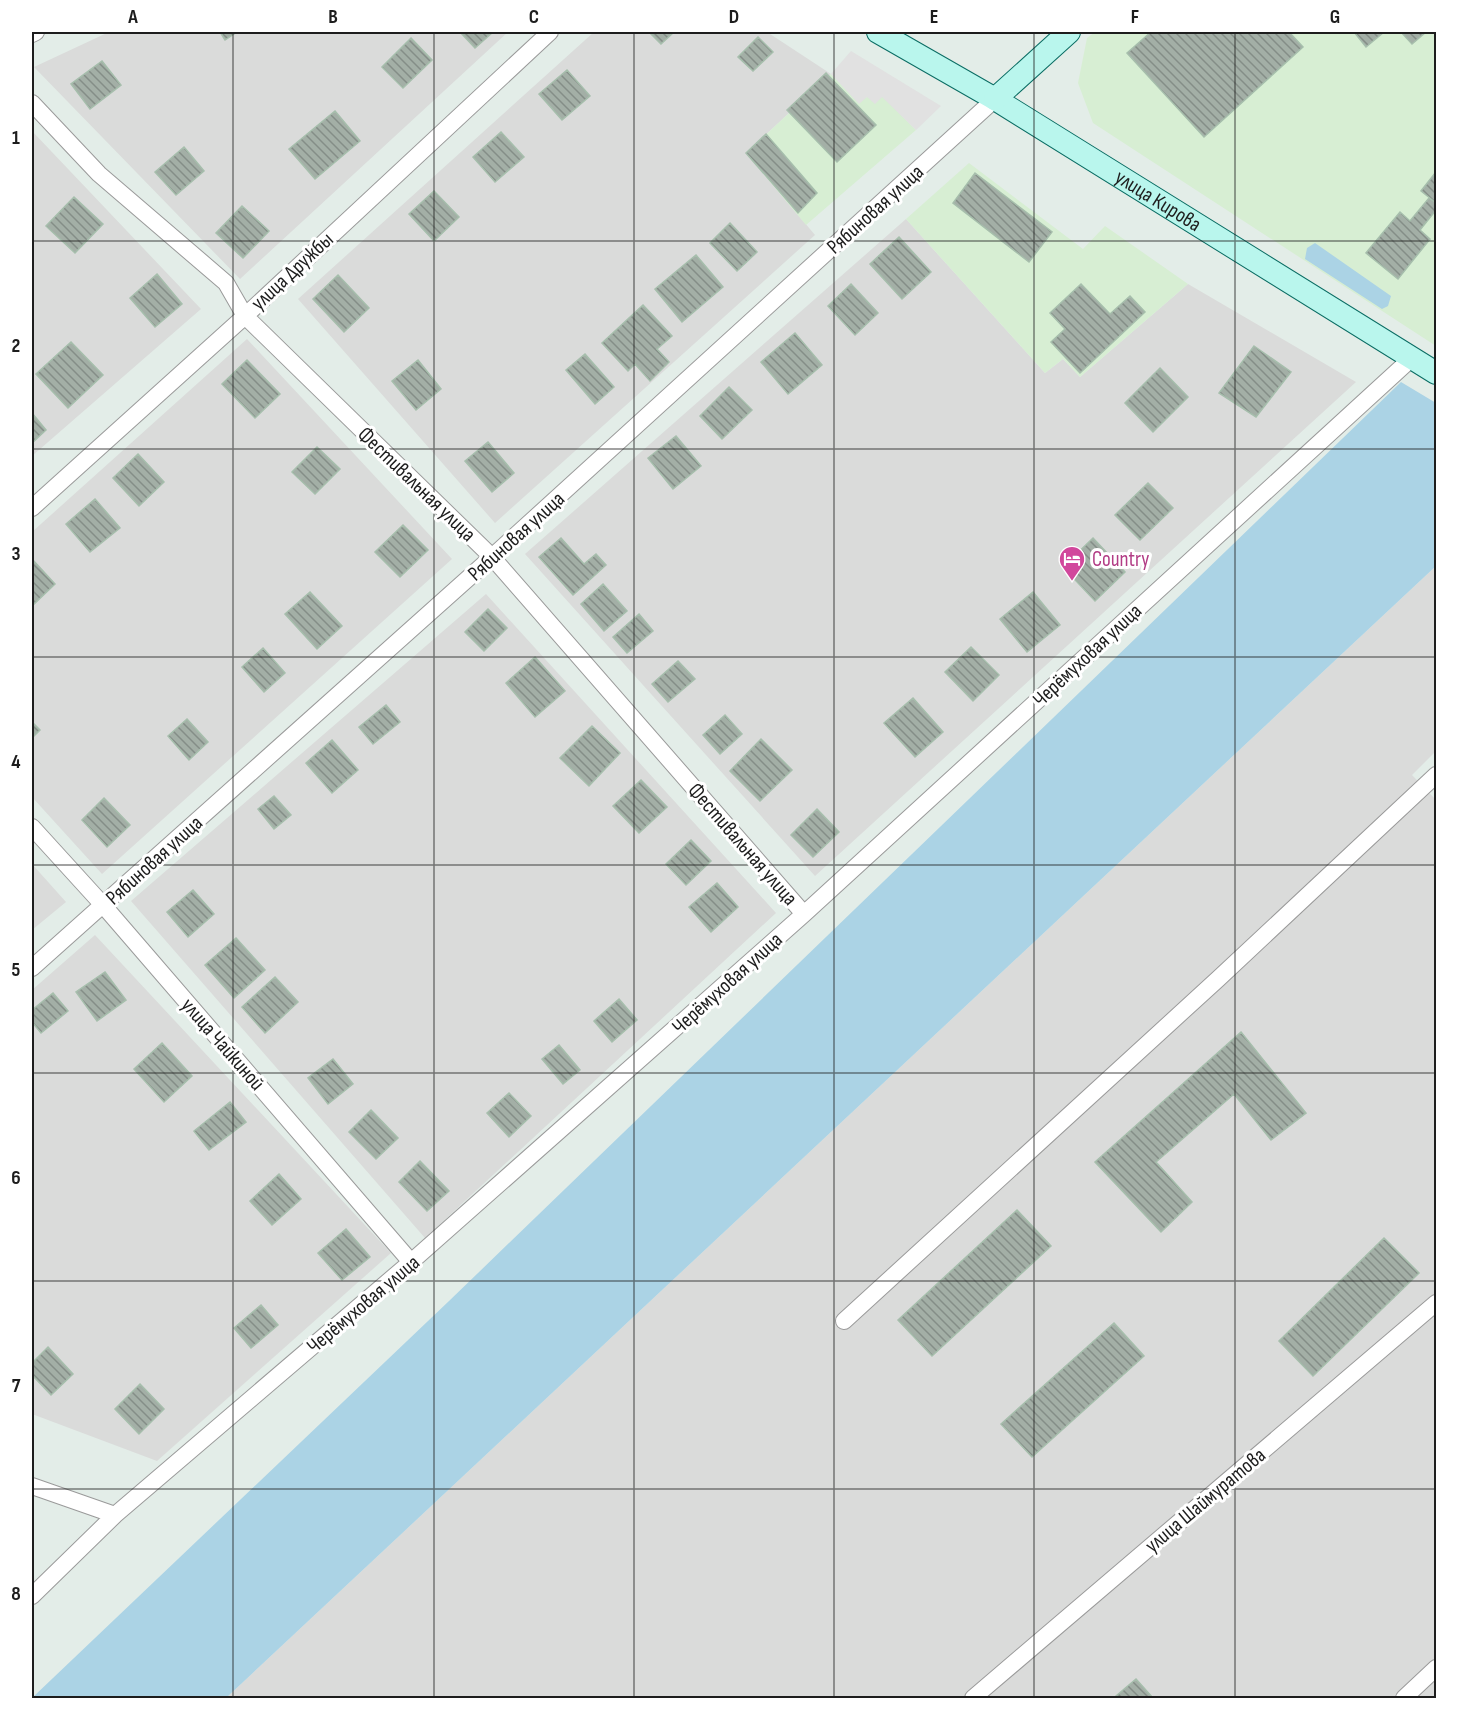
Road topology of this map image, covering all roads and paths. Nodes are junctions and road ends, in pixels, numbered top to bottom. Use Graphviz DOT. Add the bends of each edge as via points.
graph roads {
  1 [pos="36,32"];
  2 [pos="550,32"];
  3 [pos="878,32"];
  4 [pos="1069,32"];
  5 [pos="32,34"];
  6 [pos="995,99"];
  7 [pos="32,103"];
  8 [pos="244,315"];
  9 [pos="1413,357"];
  10 [pos="1437,373"];
  11 [pos="32,508"];
  12 [pos="492,557"];
  13 [pos="1437,775"];
  14 [pos="32,827"];
  15 [pos="103,905"];
  16 [pos="804,914"];
  17 [pos="32,968"];
  18 [pos="411,1262"];
  19 [pos="1437,1303"];
  20 [pos="844,1321"];
  21 [pos="32,1486"];
  22 [pos="115,1515"];
  23 [pos="32,1596"];
  24 [pos="1437,1668"];
  25 [pos="973,1698"];
  26 [pos="1404,1698"];
  1 -- 5 [label="street"];
  2 -- 8 [label="street, улица Дружбы"];
  3 -- 6 [label="main road, улица Кирова"];
  4 -- 6 [label="main road"];
  6 -- 9 [label="main road, улица Кирова"];
  6 -- 12 [label="street, Рябиновая улица"];
  7 -- 8 [label="street, Фестивальная улица" via="99,174 226,283"];
  8 -- 11 [label="street, улица Дружбы"];
  8 -- 12 [label="street, Фестивальная улица"];
  9 -- 10 [label="main road, улица Кирова"];
  9 -- 16 [label="street, Черёмуховая улица"];
  12 -- 15 [label="street, Рябиновая улица"];
  12 -- 16 [label="street, Фестивальная улица"];
  13 -- 20 [label="street"];
  14 -- 15 [label="street, улица Чайкиной"];
  15 -- 17 [label="street, Рябиновая улица"];
  15 -- 18 [label="street, улица Чайкиной"];
  16 -- 18 [label="street, Черёмуховая улица"];
  18 -- 22 [label="street, Черёмуховая улица"];
  19 -- 25 [label="street, улица Шаймуратова"];
  21 -- 22 [label="street"];
  22 -- 23 [label="street, Черёмуховая улица"];
  24 -- 26 [label="street"];
}
